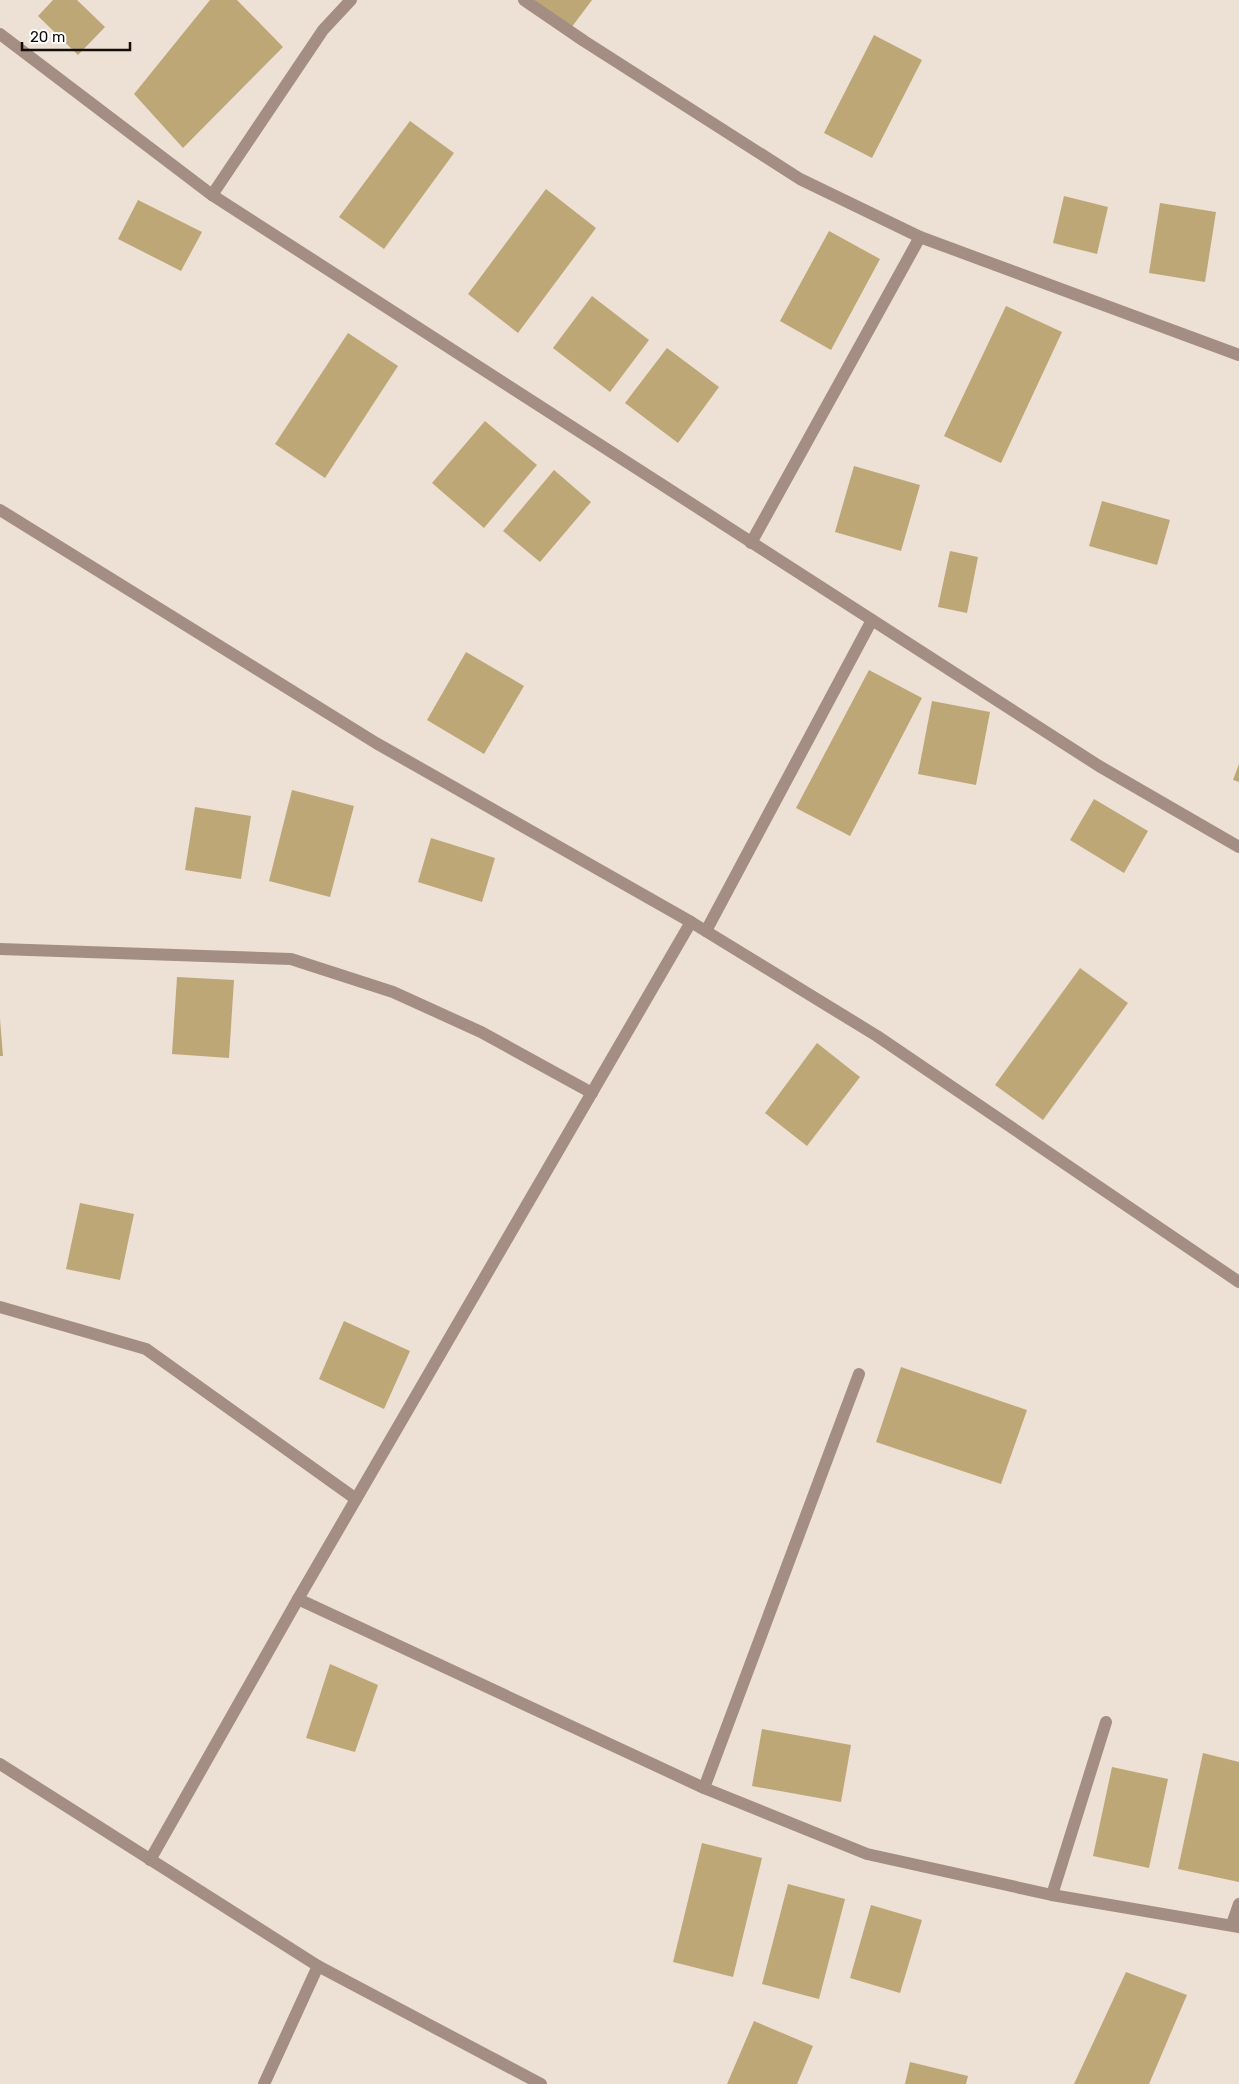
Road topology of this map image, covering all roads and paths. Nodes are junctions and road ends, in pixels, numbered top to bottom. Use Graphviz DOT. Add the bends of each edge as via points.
graph roads {
  1 [pos="351,0"];
  2 [pos="524,0"];
  3 [pos="0,34"];
  4 [pos="212,195"];
  5 [pos="920,237"];
  6 [pos="1239,354"];
  7 [pos="0,510"];
  8 [pos="752,543"];
  9 [pos="872,620"];
  10 [pos="1239,847"];
  11 [pos="692,922"];
  12 [pos="706,931"];
  13 [pos="0,949"];
  14 [pos="592,1093"];
  15 [pos="1239,1282"];
  16 [pos="0,1307"];
  17 [pos="859,1374"];
  18 [pos="356,1499"];
  19 [pos="298,1598"];
  20 [pos="1106,1722"];
  21 [pos="0,1764"];
  22 [pos="704,1788"];
  23 [pos="150,1860"];
  24 [pos="1052,1895"];
  25 [pos="1239,1904"];
  26 [pos="1235,1926"];
  27 [pos="318,1966"];
  28 [pos="264,2084"];
  29 [pos="540,2084"];
  1 -- 4 [label="street" via="323,30"];
  2 -- 5 [label="street" via="800,179"];
  3 -- 4 [label="street"];
  4 -- 8 [label="street"];
  5 -- 6 [label="street"];
  5 -- 8 [label="street"];
  7 -- 11 [label="street" via="376,743"];
  8 -- 9 [label="street"];
  9 -- 10 [label="street" via="1099,766"];
  9 -- 12 [label="street"];
  11 -- 12 [label="street"];
  11 -- 14 [label="street"];
  12 -- 15 [label="street" via="877,1036"];
  13 -- 14 [label="street" via="292,959 393,992 481,1032"];
  14 -- 18 [label="street"];
  16 -- 18 [label="street" via="146,1349"];
  17 -- 22 [label="street"];
  18 -- 19 [label="street"];
  19 -- 22 [label="street"];
  19 -- 23 [label="street"];
  20 -- 24 [label="street"];
  21 -- 23 [label="street"];
  22 -- 24 [label="street" via="867,1854"];
  23 -- 27 [label="street"];
  24 -- 26 [label="street"];
  25 -- 26 [label="street"];
  27 -- 28 [label="street"];
  27 -- 29 [label="street"];
}
